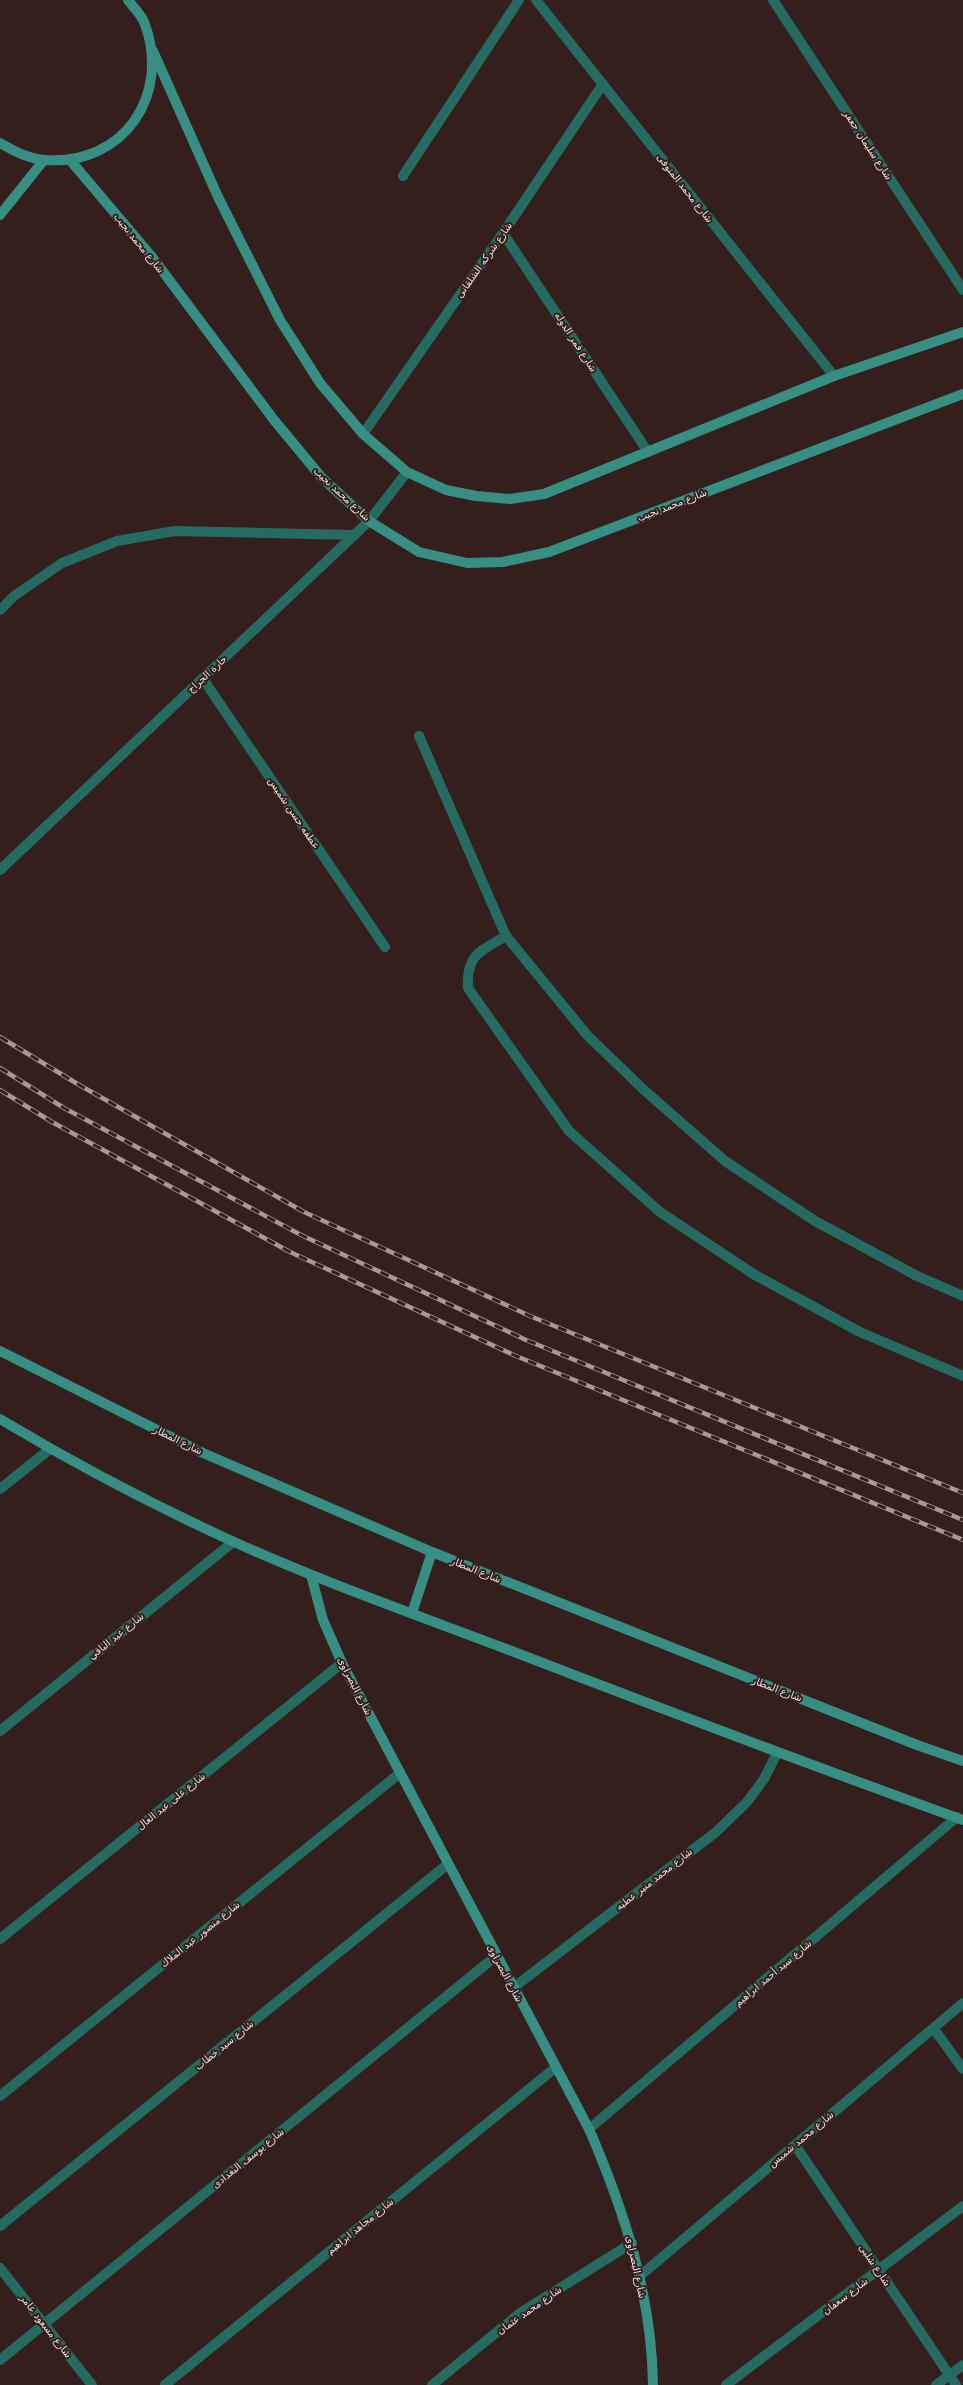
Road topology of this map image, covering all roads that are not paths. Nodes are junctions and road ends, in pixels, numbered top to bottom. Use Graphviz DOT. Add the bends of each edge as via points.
graph roads {
  1 [pos="128,0"];
  2 [pos="519,0"];
  3 [pos="536,0"];
  4 [pos="773,0"];
  5 [pos="153,51"];
  6 [pos="602,84"];
  7 [pos="0,143"];
  8 [pos="44,160"];
  9 [pos="70,160"];
  10 [pos="403,176"];
  11 [pos="0,216"];
  12 [pos="503,233"];
  13 [pos="963,290"];
  14 [pos="963,332"];
  15 [pos="834,376"];
  16 [pos="963,394"];
  17 [pos="363,434"];
  18 [pos="648,452"];
  19 [pos="407,472"];
  20 [pos="369,521"];
  21 [pos="355,535"];
  22 [pos="0,610"];
  23 [pos="203,679"];
  24 [pos="419,736"];
  25 [pos="0,870"];
  26 [pos="506,936"];
  27 [pos="385,947"];
  28 [pos="963,1296"];
  29 [pos="0,1351"];
  30 [pos="963,1376"];
  31 [pos="0,1419"];
  32 [pos="50,1450"];
  33 [pos="0,1489"];
  34 [pos="233,1542"];
  35 [pos="432,1552"];
  36 [pos="312,1575"];
  37 [pos="412,1613"];
  38 [pos="342,1663"];
  39 [pos="0,1731"];
  40 [pos="777,1753"];
  41 [pos="963,1761"];
  42 [pos="400,1772"];
  43 [pos="960,1819"];
  44 [pos="448,1864"];
  45 [pos="0,1939"];
  46 [pos="496,1956"];
  47 [pos="513,1988"];
  48 [pos="963,2003"];
  49 [pos="934,2029"];
  50 [pos="555,2068"];
  51 [pos="963,2069"];
  52 [pos="0,2096"];
  53 [pos="588,2129"];
  54 [pos="795,2145"];
  55 [pos="963,2206"];
  56 [pos="0,2226"];
  57 [pos="632,2242"];
  58 [pos="0,2268"];
  59 [pos="879,2270"];
  60 [pos="640,2276"];
  61 [pos="44,2324"];
  62 [pos="0,2360"];
  63 [pos="963,2365"];
  64 [pos="950,2375"];
  65 [pos="92,2385"];
  66 [pos="165,2385"];
  67 [pos="432,2385"];
  68 [pos="653,2385"];
  69 [pos="726,2385"];
  70 [pos="936,2385"];
  71 [pos="956,2385"];
  1 -- 5 [label="street" via="144,21"];
  2 -- 10 [label="street"];
  3 -- 6 [label="street, شارع محمد المنوفى"];
  4 -- 13 [label="street, شارع سليمان جعفر"];
  5 -- 9 [label="street" via="152,82 142,110 124,135 99,151"];
  5 -- 17 [label="street" via="219,198 280,320 320,383"];
  6 -- 12 [label="street, شارع شركه الشلقانى"];
  6 -- 15 [label="street, شارع محمد المنوفى"];
  7 -- 8 [label="street" via="20,154"];
  8 -- 9 [label="street"];
  8 -- 11 [label="street"];
  9 -- 20 [label="street, شارع محمد نجيب" via="152,257 274,420 322,478"];
  12 -- 17 [label="street, شارع شركه الشلقانى"];
  12 -- 18 [label="street, شارع قمر الدوله"];
  14 -- 15 [label="street"];
  15 -- 18 [label="street"];
  16 -- 20 [label="street, شارع محمد نجيب" via="550,552 503,562 468,563 419,552"];
  17 -- 19 [label="street"];
  18 -- 19 [label="street" via="544,494 510,499 446,490"];
  19 -- 20 [label="street, حارة الجراج"];
  20 -- 21 [label="street, حارة الجراج"];
  21 -- 22 [label="street" via="175,531 117,541 62,563 14,596"];
  21 -- 23 [label="street, حارة الجراج"];
  23 -- 25 [label="street, حارة الجراج"];
  23 -- 27 [label="street, عطفه حسن شميس"];
  24 -- 26 [label="street"];
  26 -- 28 [label="street" via="588,1035 644,1090 725,1161 815,1222 917,1276"];
  26 -- 30 [label="street" via="475,954 469,963 468,988 569,1131 660,1212 755,1275 860,1332"];
  29 -- 35 [label="street, شارع المطار" via="203,1453"];
  31 -- 32 [label="street"];
  32 -- 33 [label="street"];
  32 -- 34 [label="street"];
  34 -- 36 [label="street"];
  34 -- 39 [label="street, شارع عبد الباقي"];
  35 -- 37 [label="street"];
  35 -- 41 [label="street, شارع المطار"];
  36 -- 37 [label="street"];
  36 -- 38 [label="street, شارع البصراوى" via="322,1620"];
  37 -- 40 [label="street"];
  38 -- 42 [label="street, شارع البصراوى"];
  38 -- 45 [label="street, شارع على عبد العال"];
  40 -- 43 [label="street"];
  40 -- 47 [label="street, شارع محمد منير عطيه" via="764,1779 747,1802 716,1832"];
  42 -- 44 [label="street, شارع البصراوى"];
  42 -- 52 [label="street, شارع منصور عبد الملاك"];
  43 -- 53 [label="street, شارع سيد أحمد ابراهيم"];
  44 -- 46 [label="street, شارع البصراوى"];
  44 -- 56 [label="street, شارع سيد خطاب"];
  46 -- 47 [label="street, شارع البصراوى"];
  46 -- 61 [label="street, شارع يوسف البغدادى"];
  47 -- 50 [label="street, شارع البصراوى"];
  48 -- 49 [label="street, شارع محمد شميس"];
  49 -- 51 [label="street"];
  49 -- 54 [label="street, شارع محمد شميس"];
  50 -- 53 [label="street, شارع البصراوى"];
  50 -- 66 [label="street, شارع مجاهد ابراهيم"];
  53 -- 57 [label="street, شارع البصراوى" via="613,2185"];
  54 -- 59 [label="street, شارع شلبى"];
  54 -- 60 [label="street, شارع محمد شميس"];
  55 -- 59 [label="street, شارع سعفان"];
  57 -- 60 [label="street, شارع البصراوى"];
  57 -- 67 [label="street, شارع محمد عثمان" via="520,2313"];
  58 -- 61 [label="street, شارع مسعود عامر"];
  59 -- 64 [label="street, شارع شلبى"];
  59 -- 69 [label="street, شارع سعفان"];
  60 -- 68 [label="street, شارع البصراوى" via="653,2361"];
  61 -- 62 [label="street, شارع يوسف البغدادى"];
  61 -- 65 [label="street, شارع مسعود عامر"];
  63 -- 64 [label="street"];
  64 -- 70 [label="street"];
  64 -- 71 [label="street, شارع شلبى"];
}
